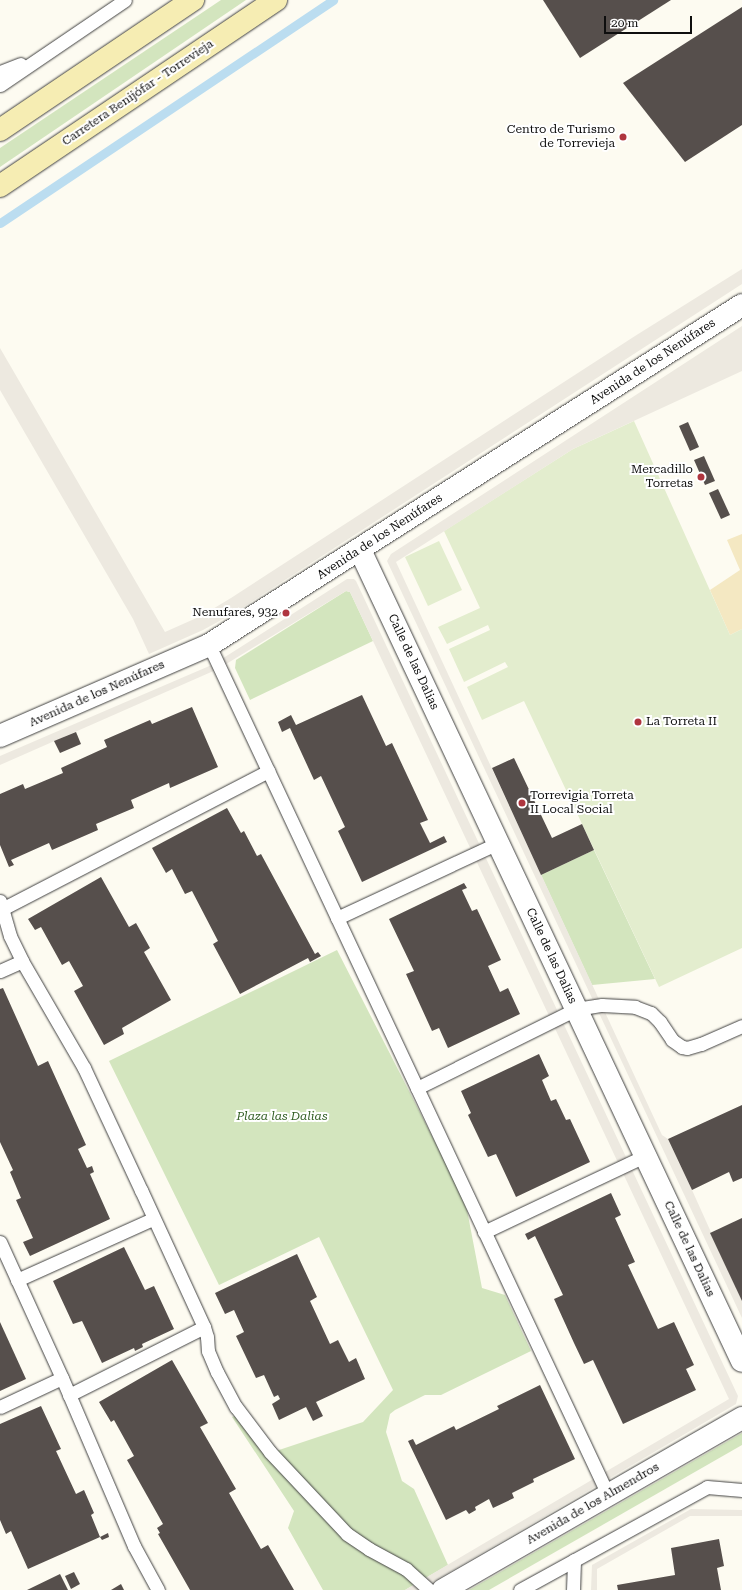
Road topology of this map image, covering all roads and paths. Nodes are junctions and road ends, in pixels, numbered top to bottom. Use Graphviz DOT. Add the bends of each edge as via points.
graph roads {
  1 [pos="125,0"];
  2 [pos="193,0"];
  3 [pos="276,0"];
  4 [pos="38,58"];
  5 [pos="0,72"];
  6 [pos="0,84"];
  7 [pos="0,130"];
  8 [pos="0,186"];
  9 [pos="742,305"];
  10 [pos="360,550"];
  11 [pos="209,645"];
  12 [pos="0,736"];
  13 [pos="268,771"];
  14 [pos="498,843"];
  15 [pos="1,905"];
  16 [pos="337,918"];
  17 [pos="22,961"];
  18 [pos="0,971"];
  19 [pos="576,1009"];
  20 [pos="742,1026"];
  21 [pos="417,1088"];
  22 [pos="645,1156"];
  23 [pos="153,1219"];
  24 [pos="484,1232"];
  25 [pos="0,1242"];
  26 [pos="17,1280"];
  27 [pos="204,1327"];
  28 [pos="742,1361"];
  29 [pos="62,1378"];
  30 [pos="69,1395"];
  31 [pos="0,1406"];
  32 [pos="742,1418"];
  33 [pos="742,1490"];
  34 [pos="608,1495"];
  35 [pos="574,1560"];
  36 [pos="158,1590"];
  37 [pos="429,1590"];
  38 [pos="443,1590"];
  39 [pos="520,1590"];
  40 [pos="573,1590"];
  1 -- 4 [label="lane"];
  2 -- 7 [label="main road"];
  3 -- 8 [label="main road, Carretera Benijófar - Torrevieja"];
  4 -- 5 [label="lane"];
  4 -- 6 [label="lane"];
  9 -- 10 [label="street, Avenida de los Nenúfares"];
  10 -- 11 [label="street, Avenida de los Nenúfares"];
  10 -- 14 [label="street, Calle de las Dalias"];
  11 -- 12 [label="street, Avenida de los Nenúfares"];
  11 -- 13 [label="lane"];
  13 -- 15 [label="lane"];
  13 -- 16 [label="lane"];
  14 -- 16 [label="lane"];
  14 -- 19 [label="street, Calle de las Dalias"];
  15 -- 17 [label="lane" via="10,936"];
  16 -- 21 [label="lane"];
  17 -- 18 [label="lane"];
  17 -- 23 [label="lane" via="84,1068"];
  19 -- 20 [label="lane" via="602,1005 635,1007 650,1013 679,1045 687,1048"];
  19 -- 21 [label="lane"];
  19 -- 22 [label="street, Calle de las Dalias"];
  21 -- 24 [label="lane"];
  22 -- 24 [label="lane"];
  22 -- 28 [label="street, Calle de las Dalias"];
  23 -- 26 [label="lane"];
  23 -- 27 [label="lane"];
  24 -- 34 [label="lane"];
  25 -- 26 [label="lane"];
  26 -- 29 [label="lane"];
  27 -- 30 [label="lane"];
  27 -- 37 [label="lane" via="208,1351 226,1390 270,1452 347,1534 406,1569"];
  29 -- 30 [label="lane"];
  29 -- 31 [label="lane"];
  30 -- 36 [label="lane" via="134,1546"];
  32 -- 34 [label="street, Avenida de los Almendros"];
  33 -- 35 [label="lane" via="707,1487"];
  34 -- 38 [label="street, Avenida de los Almendros"];
  35 -- 39 [label="lane"];
  35 -- 40 [label="lane"];
}
